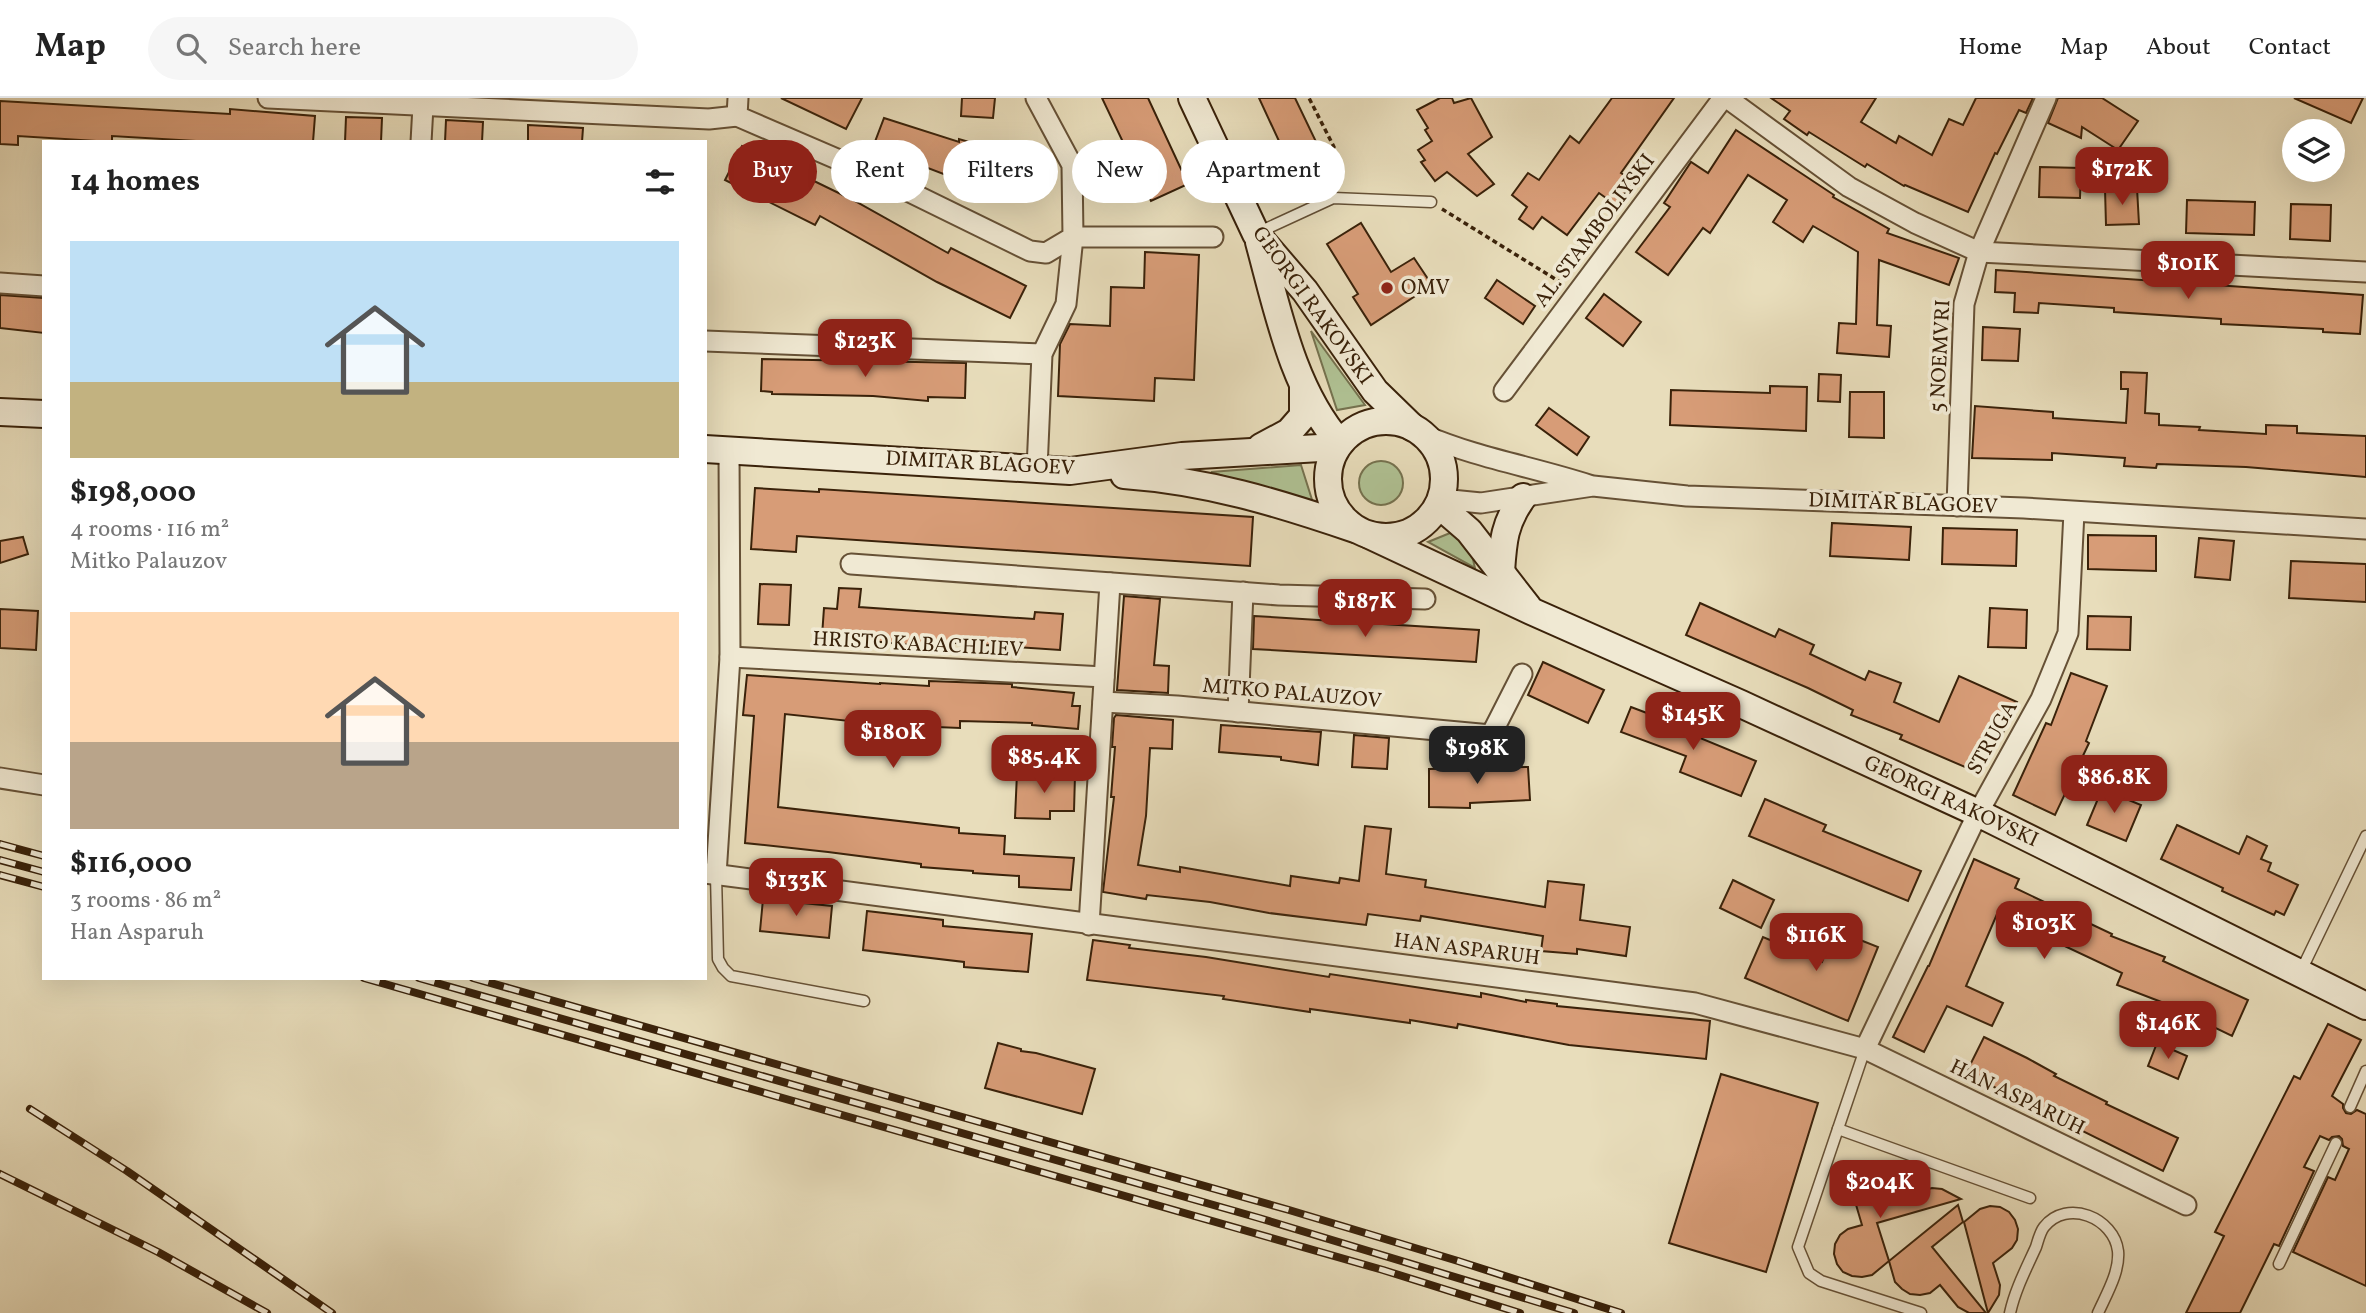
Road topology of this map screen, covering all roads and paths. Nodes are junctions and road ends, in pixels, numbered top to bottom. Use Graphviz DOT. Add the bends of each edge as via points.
graph roads {
  1 [pos="268,98"];
  2 [pos="1035,98"];
  3 [pos="1192,98"];
  4 [pos="1309,98"];
  5 [pos="1725,98"];
  6 [pos="2046,98"];
  7 [pos="423,106"];
  8 [pos="738,107"];
  9 [pos="421,140"];
  10 [pos="1212,140"];
  11 [pos="1330,140"];
  12 [pos="1431,202"];
  13 [pos="1241,203"];
  14 [pos="1256,234"];
  15 [pos="1073,237"];
  16 [pos="1213,237"];
  17 [pos="1979,252"];
  18 [pos="2366,272"];
  19 [pos="0,283"];
  20 [pos="42,286"];
  21 [pos="1578,293"];
  22 [pos="707,341"];
  23 [pos="1042,354"];
  24 [pos="1303,386"];
  25 [pos="1504,391"];
  26 [pos="0,412"];
  27 [pos="42,414"];
  28 [pos="1418,431"];
  29 [pos="1339,445"];
  30 [pos="717,450"];
  31 [pos="1253,451"];
  32 [pos="1037,469"];
  33 [pos="1070,471"];
  34 [pos="1593,486"];
  35 [pos="1523,497"];
  36 [pos="1440,502"];
  37 [pos="1957,506"];
  38 [pos="2074,512"];
  39 [pos="2366,528"];
  40 [pos="1363,533"];
  41 [pos="850,564"];
  42 [pos="1501,572"];
  43 [pos="1110,583"];
  44 [pos="1243,593"];
  45 [pos="1425,599"];
  46 [pos="1531,611"];
  47 [pos="730,657"];
  48 [pos="1522,674"];
  49 [pos="1104,677"];
  50 [pos="1103,702"];
  51 [pos="1238,712"];
  52 [pos="0,778"];
  53 [pos="42,786"];
  54 [pos="1978,813"];
  55 [pos="2366,836"];
  56 [pos="711,874"];
  57 [pos="1089,925"];
  58 [pos="2299,974"];
  59 [pos="864,1001"];
  60 [pos="2366,1006"];
  61 [pos="1866,1049"];
  62 [pos="2366,1071"];
  63 [pos="2350,1107"];
  64 [pos="1838,1129"];
  65 [pos="2336,1143"];
  66 [pos="2030,1198"];
  67 [pos="2186,1205"];
  68 [pos="2279,1264"];
  69 [pos="1921,1313"];
  70 [pos="2010,1313"];
  71 [pos="2098,1313"];
  1 -- 7 [label="street"];
  2 -- 15 [label="street" via="1072,164"];
  3 -- 10 [label="street, GEORGI RAKOVSKI"];
  4 -- 11 [label="path"];
  5 -- 17 [label="street" via="1849,187"];
  5 -- 21 [label="street, AL. STAMBOLIYSKI"];
  6 -- 17 [label="street, 5 NOEMVRI"];
  7 -- 8 [label="street" via="709,119"];
  7 -- 9 [label="street"];
  8 -- 15 [label="street" via="1030,251 1046,253"];
  12 -- 14 [label="lane" via="1332,198"];
  12 -- 21 [label="path"];
  13 -- 14 [label="street, GEORGI RAKOVSKI"];
  14 -- 24 [label="street"];
  14 -- 28 [label="street, GEORGI RAKOVSKI" via="1305,290 1375,391"];
  15 -- 16 [label="street"];
  15 -- 23 [label="street" via="1066,304"];
  17 -- 18 [label="street"];
  17 -- 37 [label="street, 5 NOEMVRI" via="1964,304"];
  19 -- 20 [label="street"];
  21 -- 25 [label="street, AL. STAMBOLIYSKI"];
  22 -- 23 [label="street"];
  23 -- 32 [label="street"];
  24 -- 29 [label="street"];
  24 -- 31 [label="street" via="1303,416 1289,432"];
  26 -- 27 [label="street"];
  28 -- 29 [label="street" via="1399,423 1373,423"];
  28 -- 34 [label="street" via="1461,450"];
  28 -- 36 [label="street" via="1436,448 1443,464"];
  29 -- 31 [label="street, DIMITAR BLAGOEV"];
  29 -- 40 [label="street" via="1330,464 1332,502 1342,518"];
  30 -- 32 [label="street, DIMITAR BLAGOEV"];
  30 -- 47 [label="street"];
  31 -- 33 [label="street, DIMITAR BLAGOEV"];
  32 -- 33 [label="street, DIMITAR BLAGOEV"];
  33 -- 40 [label="street" via="1214,486 1283,504"];
  34 -- 35 [label="street, DIMITAR BLAGOEV"];
  34 -- 37 [label="street, DIMITAR BLAGOEV" via="1687,496"];
  35 -- 36 [label="street, DIMITAR BLAGOEV"];
  35 -- 42 [label="street" via="1503,537"];
  36 -- 40 [label="street" via="1417,529 1386,537"];
  36 -- 42 [label="street, GEORGI RAKOVSKI"];
  37 -- 38 [label="street, DIMITAR BLAGOEV"];
  38 -- 39 [label="street, DIMITAR BLAGOEV"];
  38 -- 54 [label="street, STRUGA" via="2068,633 2041,699"];
  40 -- 46 [label="street, GEORGI RAKOVSKI"];
  41 -- 43 [label="street"];
  42 -- 46 [label="street, GEORGI RAKOVSKI"];
  43 -- 44 [label="street"];
  43 -- 49 [label="street"];
  44 -- 45 [label="street"];
  44 -- 51 [label="street"];
  46 -- 54 [label="street, GEORGI RAKOVSKI"];
  47 -- 49 [label="street, HRISTO KABACHLIEV"];
  47 -- 56 [label="street"];
  48 -- 51 [label="street, MITKO PALAUZOV" via="1491,735"];
  49 -- 50 [label="street"];
  50 -- 51 [label="street, MITKO PALAUZOV"];
  50 -- 57 [label="street"];
  52 -- 53 [label="street"];
  54 -- 58 [label="street, GEORGI RAKOVSKI"];
  54 -- 61 [label="street, STRUGA"];
  55 -- 58 [label="lane"];
  56 -- 57 [label="street, HAN ASPARUH"];
  56 -- 59 [label="lane" via="718,959 731,976"];
  57 -- 61 [label="street, HAN ASPARUH" via="1695,1003"];
  58 -- 60 [label="street, GEORGI RAKOVSKI"];
  61 -- 64 [label="lane"];
  61 -- 67 [label="street, HAN ASPARUH"];
  62 -- 63 [label="lane"];
  64 -- 66 [label="lane"];
  64 -- 69 [label="lane" via="1798,1247 1809,1273"];
  65 -- 68 [label="lane"];
  70 -- 71 [label="lane" via="2044,1227 2073,1213 2090,1215 2104,1224 2118,1253"];
}
